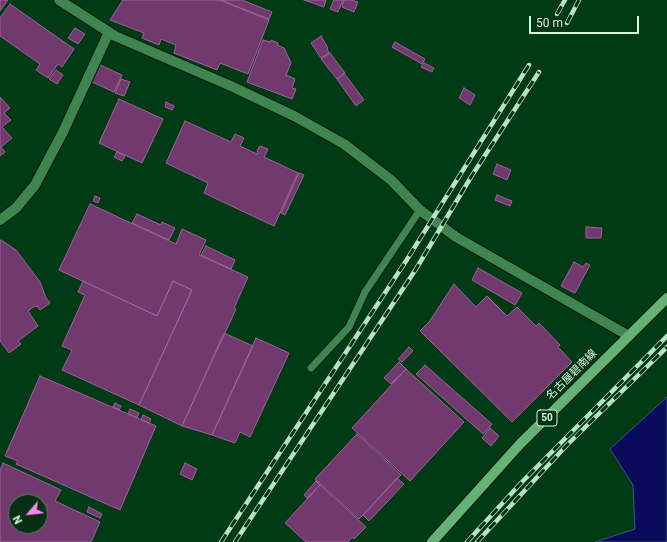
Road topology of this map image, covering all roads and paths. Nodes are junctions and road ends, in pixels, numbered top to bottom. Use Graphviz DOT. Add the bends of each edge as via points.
graph roads {
  1 [pos="59,0"];
  2 [pos="109,32"];
  3 [pos="420,210"];
  4 [pos="0,220"];
  5 [pos="667,298"];
  6 [pos="628,336"];
  7 [pos="311,368"];
  8 [pos="432,542"];
  1 -- 2 [label="street"];
  2 -- 3 [label="street" via="231,86 344,144 391,180"];
  2 -- 4 [label="street" via="63,132 35,185 16,208"];
  3 -- 6 [label="street" via="456,237"];
  3 -- 7 [label="lane" via="365,292 349,327"];
  5 -- 6 [label="main road, 名古屋碧南線 / 50"];
  6 -- 8 [label="main road, 名古屋碧南線 / 50" via="520,444"];
}
